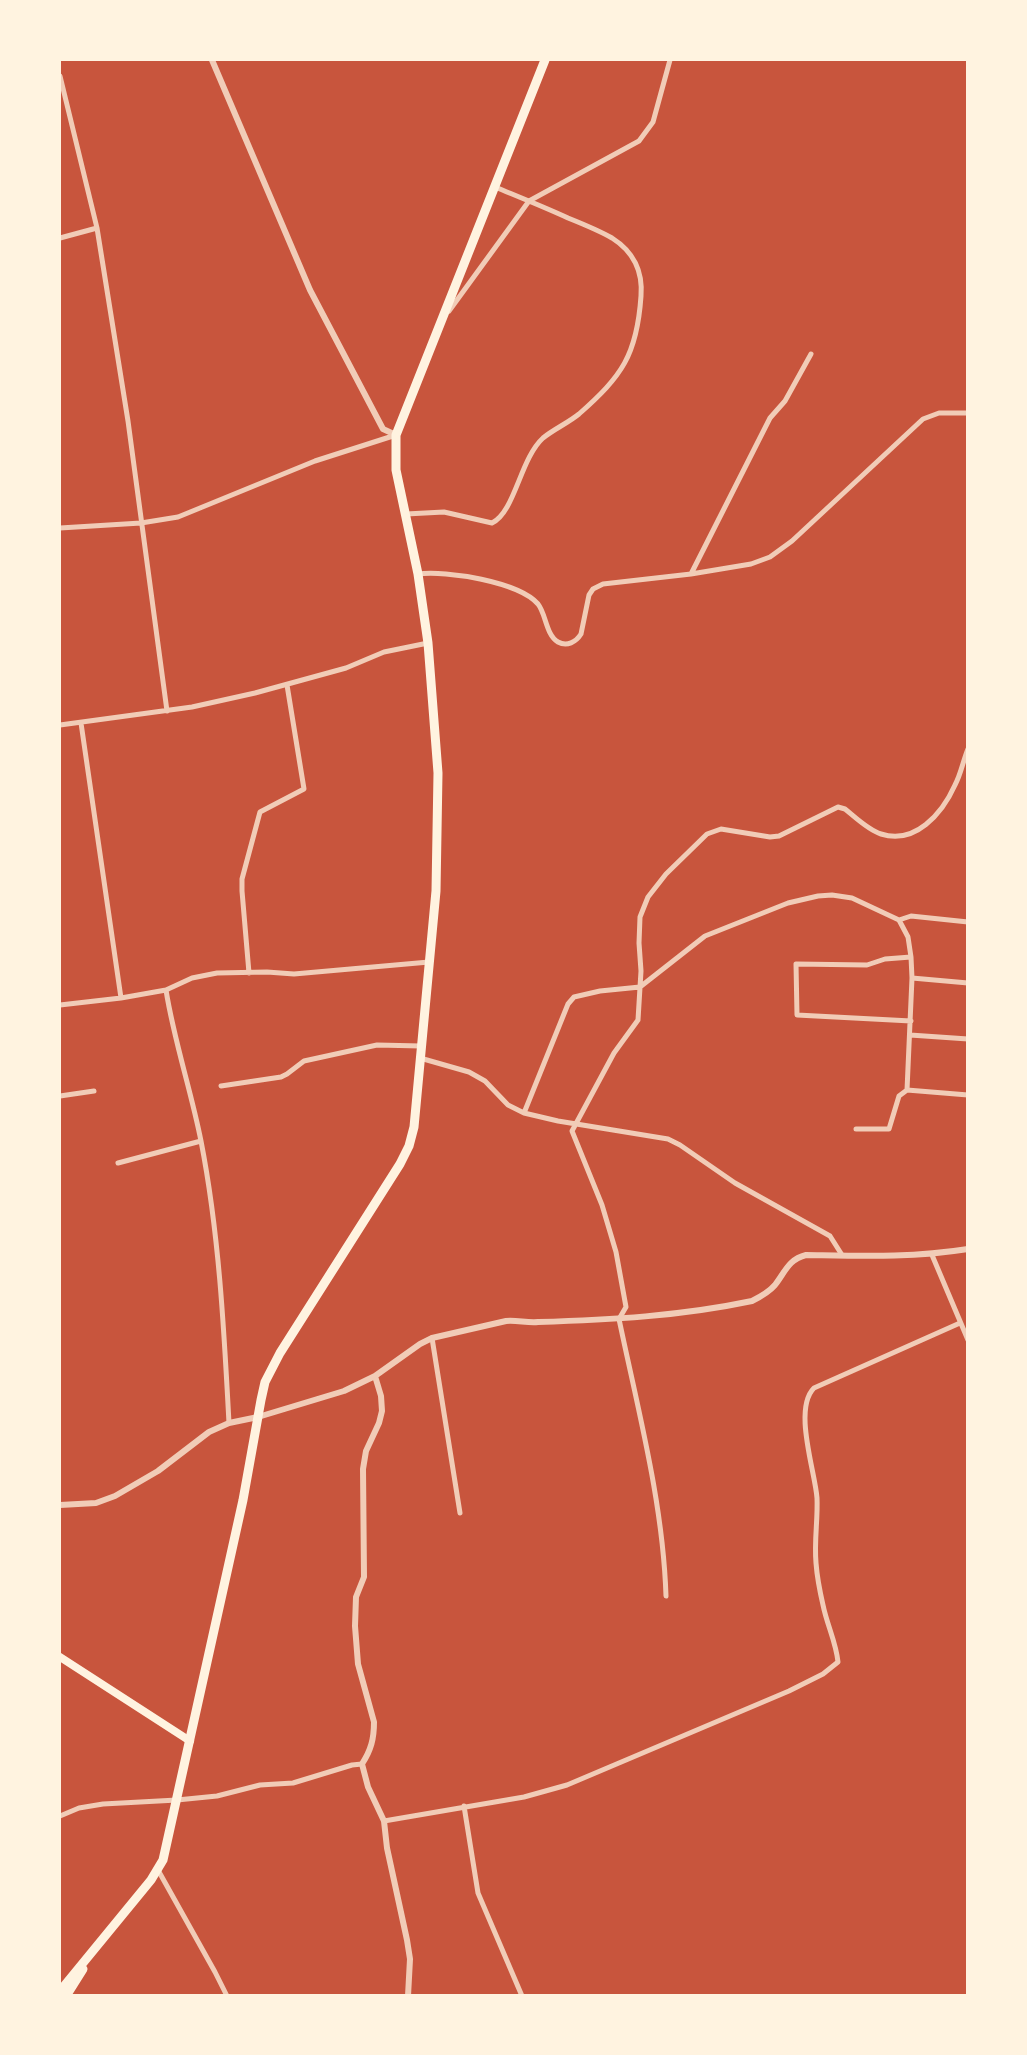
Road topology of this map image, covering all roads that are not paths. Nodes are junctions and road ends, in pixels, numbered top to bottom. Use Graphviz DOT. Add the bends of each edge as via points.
graph roads {
  1 [pos="212,60"];
  2 [pos="545,60"];
  3 [pos="670,60"];
  4 [pos="60,76"];
  5 [pos="495,187"];
  6 [pos="529,201"];
  7 [pos="97,228"];
  8 [pos="60,238"];
  9 [pos="442,321"];
  10 [pos="811,354"];
  11 [pos="968,413"];
  12 [pos="396,435"];
  13 [pos="405,514"];
  14 [pos="141,523"];
  15 [pos="60,528"];
  16 [pos="418,573"];
  17 [pos="691,574"];
  18 [pos="428,643"];
  19 [pos="287,684"];
  20 [pos="167,711"];
  21 [pos="81,723"];
  22 [pos="60,725"];
  23 [pos="968,749"];
  24 [pos="899,920"];
  25 [pos="968,922"];
  26 [pos="911,957"];
  27 [pos="429,962"];
  28 [pos="249,973"];
  29 [pos="912,978"];
  30 [pos="968,983"];
  31 [pos="640,987"];
  32 [pos="166,990"];
  33 [pos="121,998"];
  34 [pos="60,1005"];
  35 [pos="911,1021"];
  36 [pos="910,1035"];
  37 [pos="968,1039"];
  38 [pos="421,1046"];
  39 [pos="420,1058"];
  40 [pos="221,1086"];
  41 [pos="907,1090"];
  42 [pos="94,1091"];
  43 [pos="968,1095"];
  44 [pos="60,1096"];
  45 [pos="524,1113"];
  46 [pos="575,1124"];
  47 [pos="856,1129"];
  48 [pos="201,1141"];
  49 [pos="118,1163"];
  50 [pos="968,1249"];
  51 [pos="842,1255"];
  52 [pos="932,1255"];
  53 [pos="619,1319"];
  54 [pos="960,1323"];
  55 [pos="432,1338"];
  56 [pos="968,1340"];
  57 [pos="375,1376"];
  58 [pos="258,1417"];
  59 [pos="229,1423"];
  60 [pos="60,1505"];
  61 [pos="460,1513"];
  62 [pos="666,1596"];
  63 [pos="60,1657"];
  64 [pos="190,1741"];
  65 [pos="362,1764"];
  66 [pos="177,1800"];
  67 [pos="464,1806"];
  68 [pos="60,1815"];
  69 [pos="384,1821"];
  70 [pos="158,1870"];
  71 [pos="66,1994"];
  72 [pos="226,1996"];
  73 [pos="408,1996"];
  74 [pos="522,1996"];
  1 -- 12 [label="street" via="321,313 383,429"];
  2 -- 5 [label="highway"];
  3 -- 6 [label="street" via="653,122 639,141"];
  4 -- 7 [label="street"];
  5 -- 6 [label="street"];
  5 -- 9 [label="highway"];
  6 -- 9 [label="street"];
  6 -- 13 [label="street" via="614,239 638,267 642,280 639,323 630,355 616,377 577,415 542,439 498,520 492,523 444,512"];
  7 -- 8 [label="street"];
  7 -- 14 [label="street"];
  9 -- 12 [label="highway"];
  10 -- 17 [label="street" via="771,418"];
  11 -- 17 [label="street" via="939,413 923,419 779,552 762,561"];
  12 -- 13 [label="highway"];
  12 -- 14 [label="street" via="315,461 178,517"];
  13 -- 16 [label="highway"];
  14 -- 15 [label="street"];
  14 -- 20 [label="street"];
  16 -- 17 [label="street" via="458,574 524,593 543,612 551,635 565,644 579,638 589,596 597,586"];
  16 -- 18 [label="highway"];
  18 -- 19 [label="street" via="384,652"];
  18 -- 27 [label="highway" via="438,773 436,891"];
  19 -- 20 [label="street"];
  19 -- 28 [label="street" via="304,789 260,812 242,891"];
  20 -- 21 [label="street"];
  21 -- 22 [label="street"];
  21 -- 33 [label="street"];
  23 -- 31 [label="street" via="945,804 915,833 880,834 838,807 779,836 721,829 707,834 648,897 640,917"];
  24 -- 25 [label="street" via="911,916"];
  24 -- 26 [label="street"];
  24 -- 31 [label="street" via="852,898 818,896 788,903 705,936"];
  26 -- 29 [label="street"];
  26 -- 35 [label="street" via="867,965 796,964 797,1015"];
  27 -- 28 [label="street" via="294,974"];
  27 -- 38 [label="highway"];
  28 -- 32 [label="street" via="192,978"];
  29 -- 30 [label="street"];
  29 -- 35 [label="street"];
  31 -- 45 [label="street" via="574,997"];
  31 -- 46 [label="street" via="638,1020"];
  32 -- 33 [label="street"];
  32 -- 48 [label="street"];
  33 -- 34 [label="street"];
  35 -- 36 [label="street"];
  36 -- 37 [label="street"];
  36 -- 41 [label="street"];
  38 -- 39 [label="highway"];
  38 -- 40 [label="street" via="377,1045 304,1060 281,1077"];
  39 -- 45 [label="street" via="477,1076 508,1105"];
  39 -- 58 [label="highway" via="409,1146 272,1366"];
  41 -- 43 [label="street"];
  41 -- 47 [label="street" via="899,1096 889,1129"];
  42 -- 44 [label="street"];
  45 -- 46 [label="street"];
  46 -- 51 [label="street" via="668,1139 734,1183 830,1236"];
  46 -- 53 [label="street" via="572,1131 603,1205 616,1252 626,1307"];
  48 -- 49 [label="street"];
  48 -- 59 [label="street" via="220,1271"];
  50 -- 52 [label="street"];
  51 -- 52 [label="street"];
  51 -- 53 [label="street" via="797,1257 774,1286 752,1301 676,1315"];
  52 -- 54 [label="street"];
  53 -- 55 [label="street" via="506,1321"];
  53 -- 62 [label="street" via="649,1463"];
  54 -- 56 [label="street"];
  54 -- 67 [label="street" via="809,1394 807,1450 817,1498 816,1563 838,1662 789,1691 567,1785"];
  55 -- 57 [label="street"];
  55 -- 61 [label="street"];
  57 -- 58 [label="street" via="344,1391"];
  57 -- 65 [label="street" via="382,1411 363,1469 365,1577 356,1597 355,1646 374,1735"];
  58 -- 59 [label="street"];
  58 -- 64 [label="highway"];
  59 -- 60 [label="street" via="116,1496 96,1503"];
  63 -- 64 [label="main road"];
  64 -- 66 [label="highway"];
  65 -- 66 [label="street" via="293,1783"];
  65 -- 69 [label="street"];
  66 -- 68 [label="street" via="103,1804"];
  66 -- 70 [label="highway"];
  67 -- 69 [label="street"];
  67 -- 74 [label="street" via="478,1893"];
  69 -- 73 [label="street" via="410,1959"];
  70 -- 71 [label="highway"];
  70 -- 72 [label="street"];
}
